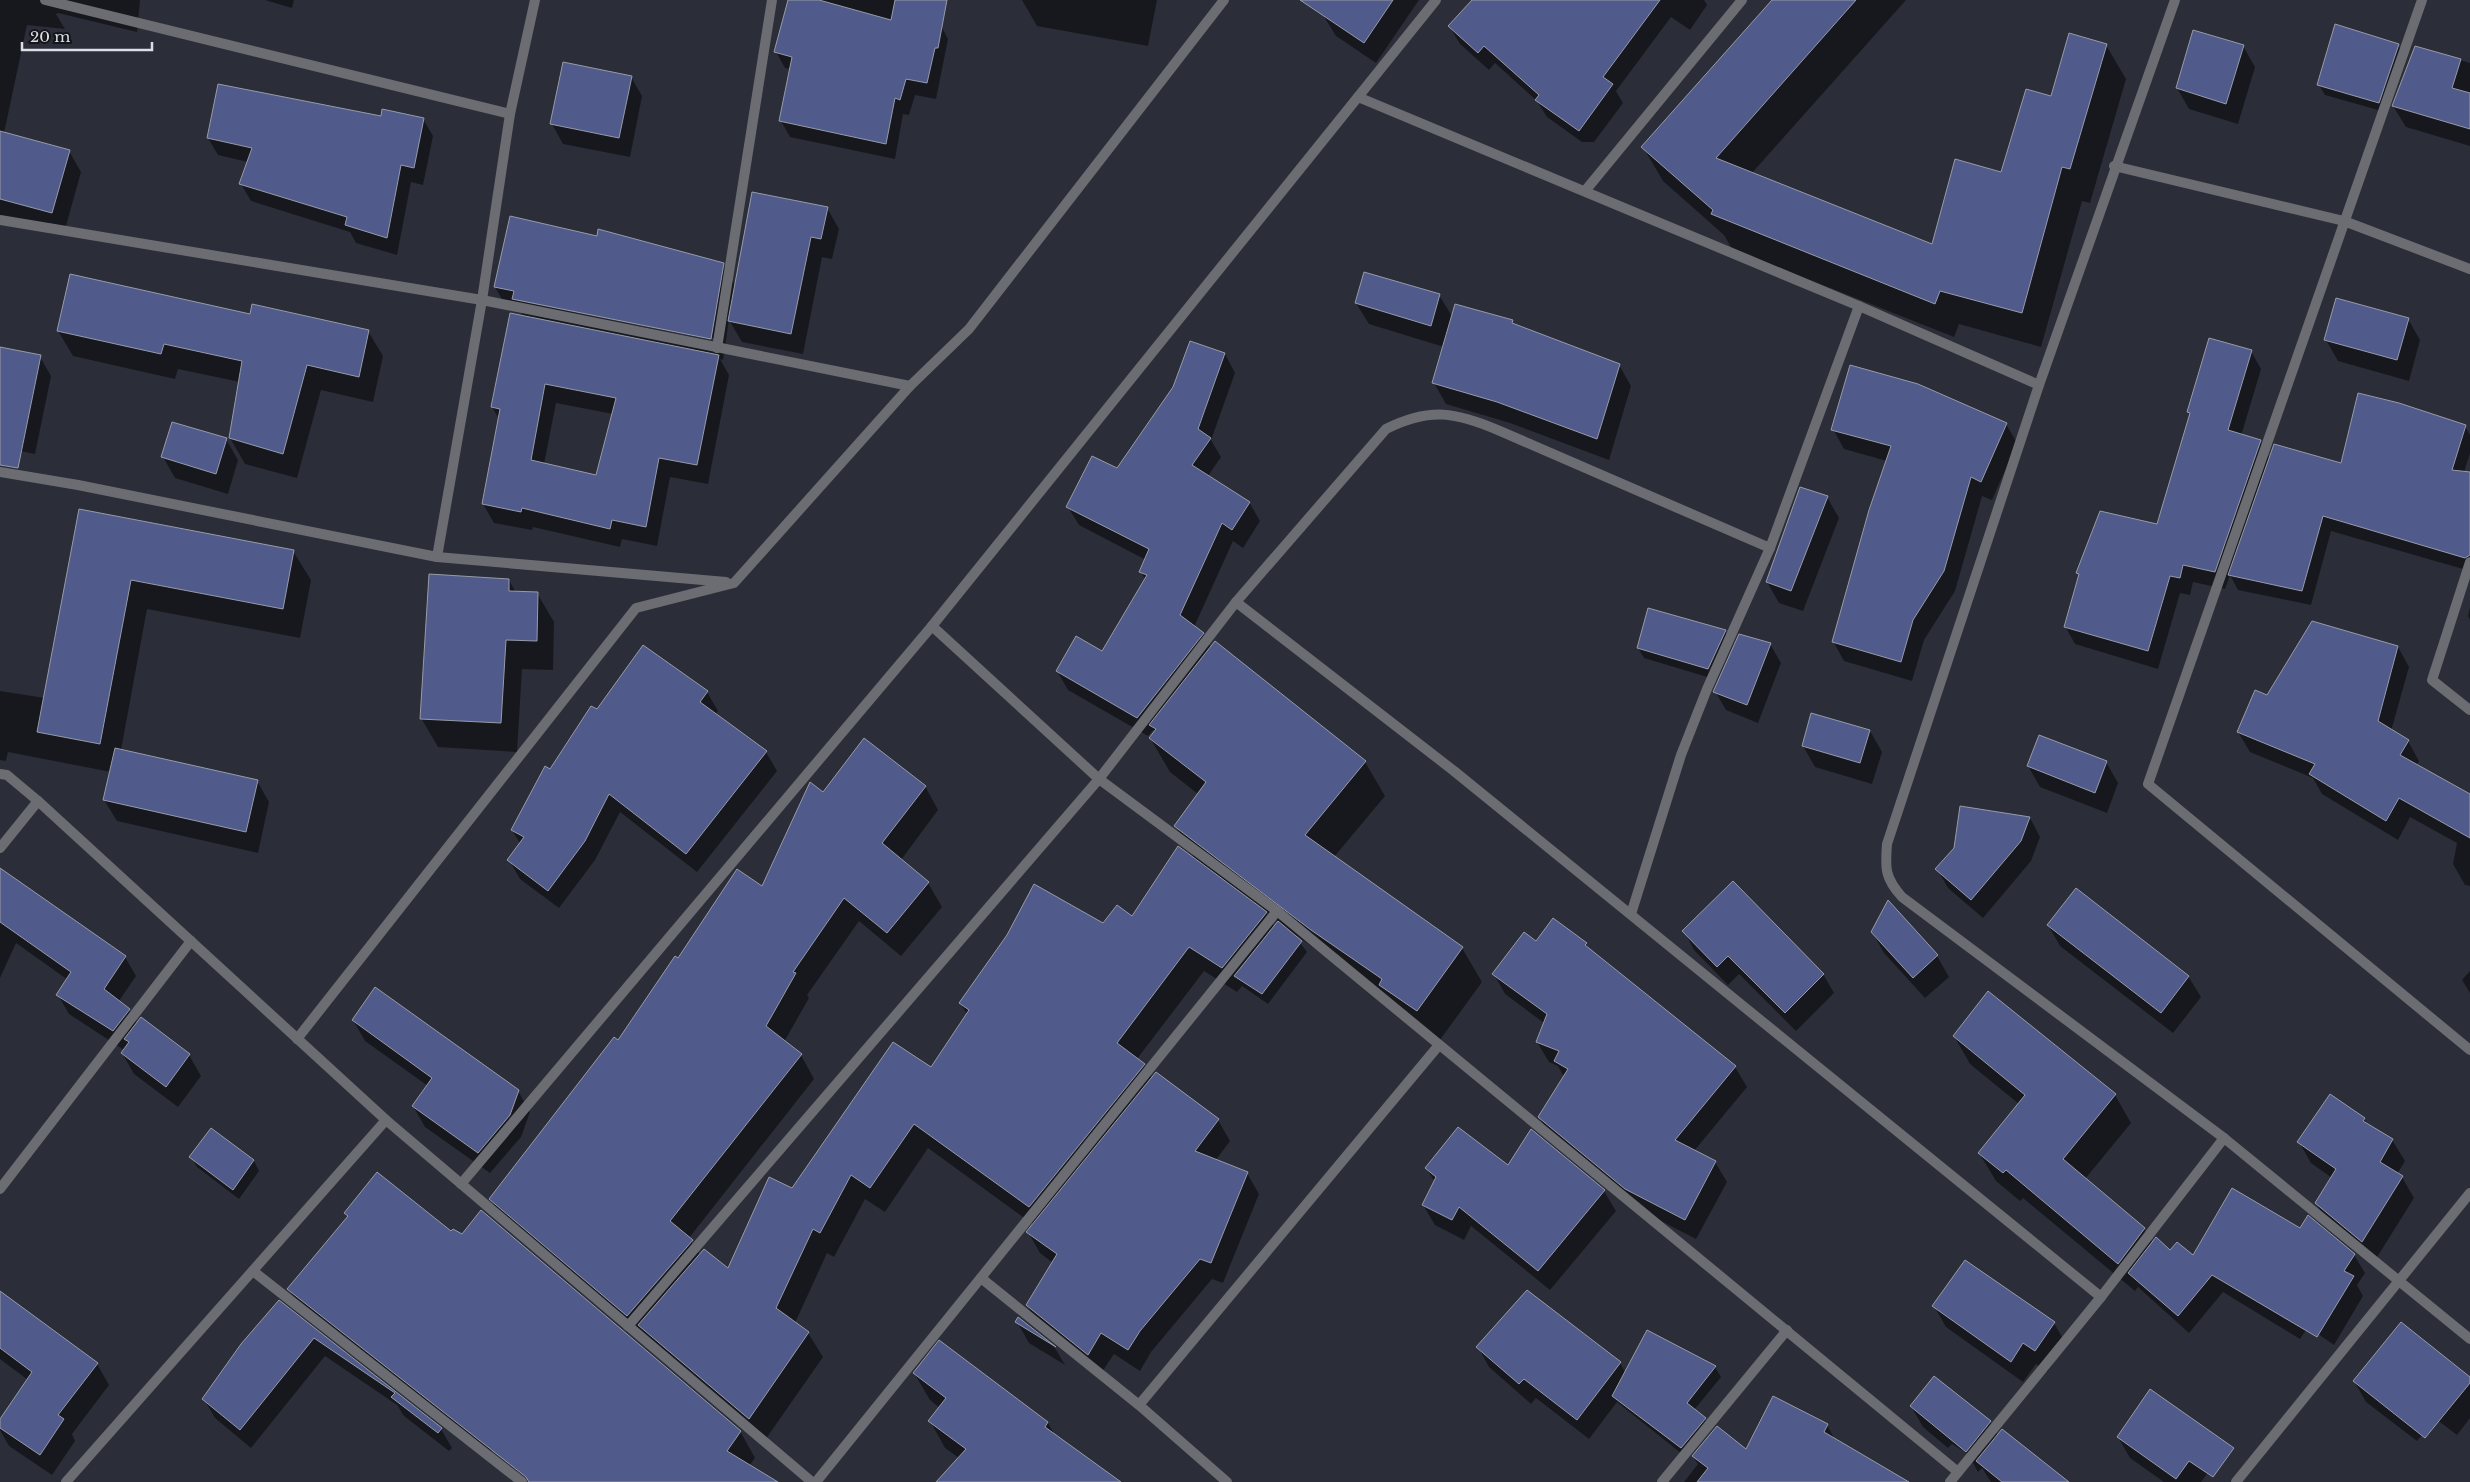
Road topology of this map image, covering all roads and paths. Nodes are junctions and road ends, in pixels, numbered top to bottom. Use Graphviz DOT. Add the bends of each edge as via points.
graph roads {
  1 [pos="45,0"];
  2 [pos="534,0"];
  3 [pos="772,0"];
  4 [pos="1224,0"];
  5 [pos="1436,0"];
  6 [pos="1742,0"];
  7 [pos="2175,0"];
  8 [pos="2422,0"];
  9 [pos="1358,97"];
  10 [pos="510,114"];
  11 [pos="2114,166"];
  12 [pos="1585,191"];
  13 [pos="0,220"];
  14 [pos="2344,221"];
  15 [pos="2470,269"];
  16 [pos="482,300"];
  17 [pos="1859,306"];
  18 [pos="717,348"];
  19 [pos="2039,385"];
  20 [pos="910,386"];
  21 [pos="0,472"];
  22 [pos="1770,548"];
  23 [pos="437,557"];
  24 [pos="2470,562"];
  25 [pos="734,583"];
  26 [pos="1236,602"];
  27 [pos="932,626"];
  28 [pos="2470,710"];
  29 [pos="0,774"];
  30 [pos="1099,779"];
  31 [pos="38,801"];
  32 [pos="0,848"];
  33 [pos="1277,911"];
  34 [pos="1631,914"];
  35 [pos="191,941"];
  36 [pos="297,1039"];
  37 [pos="1439,1045"];
  38 [pos="2470,1050"];
  39 [pos="386,1120"];
  40 [pos="2224,1138"];
  41 [pos="461,1184"];
  42 [pos="0,1189"];
  43 [pos="2470,1193"];
  44 [pos="253,1271"];
  45 [pos="981,1278"];
  46 [pos="2397,1281"];
  47 [pos="2101,1297"];
  48 [pos="628,1326"];
  49 [pos="1787,1330"];
  50 [pos="2470,1339"];
  51 [pos="1139,1405"];
  52 [pos="1958,1472"];
  53 [pos="66,1482"];
  54 [pos="522,1482"];
  55 [pos="812,1482"];
  56 [pos="816,1482"];
  57 [pos="1226,1482"];
  58 [pos="1662,1482"];
  59 [pos="1950,1482"];
  60 [pos="2236,1482"];
  1 -- 10 [label="street"];
  2 -- 10 [label="street"];
  3 -- 18 [label="street"];
  4 -- 20 [label="street" via="969,329"];
  5 -- 9 [label="street"];
  6 -- 12 [label="street"];
  7 -- 11 [label="street"];
  8 -- 14 [label="street"];
  9 -- 12 [label="street"];
  9 -- 27 [label="street"];
  10 -- 16 [label="street"];
  11 -- 14 [label="street"];
  11 -- 19 [label="street"];
  12 -- 17 [label="street"];
  13 -- 16 [label="street"];
  14 -- 15 [label="street"];
  14 -- 38 [label="street" via="2148,784"];
  16 -- 18 [label="street"];
  16 -- 23 [label="street"];
  17 -- 19 [label="street"];
  17 -- 22 [label="street"];
  18 -- 20 [label="street"];
  19 -- 40 [label="street" via="1887,844 1886,866 1890,884 1902,897"];
  20 -- 25 [label="street"];
  21 -- 23 [label="street"];
  22 -- 26 [label="street" via="1478,422 1456,414 1431,413 1408,418 1386,429"];
  22 -- 34 [label="street" via="1681,755"];
  23 -- 25 [label="street"];
  24 -- 28 [label="street" via="2432,680"];
  25 -- 36 [label="street" via="636,608"];
  26 -- 30 [label="street"];
  26 -- 34 [label="street" via="1377,709"];
  27 -- 30 [label="street"];
  27 -- 41 [label="street"];
  29 -- 31 [label="street" via="7,775"];
  30 -- 33 [label="street"];
  30 -- 48 [label="street"];
  31 -- 32 [label="street"];
  31 -- 35 [label="street"];
  33 -- 37 [label="street"];
  33 -- 45 [label="street"];
  34 -- 47 [label="street"];
  35 -- 36 [label="street"];
  35 -- 42 [label="street"];
  36 -- 39 [label="street"];
  37 -- 49 [label="street"];
  37 -- 51 [label="street"];
  39 -- 41 [label="street"];
  39 -- 44 [label="street"];
  40 -- 46 [label="street"];
  40 -- 47 [label="street"];
  41 -- 48 [label="street"];
  43 -- 46 [label="street"];
  44 -- 53 [label="street"];
  44 -- 54 [label="street"];
  45 -- 51 [label="street"];
  45 -- 56 [label="street"];
  46 -- 50 [label="street"];
  46 -- 60 [label="street"];
  47 -- 52 [label="street"];
  48 -- 55 [label="street"];
  49 -- 52 [label="street"];
  49 -- 58 [label="street"];
  51 -- 57 [label="street"];
  52 -- 59 [label="street"];
}
